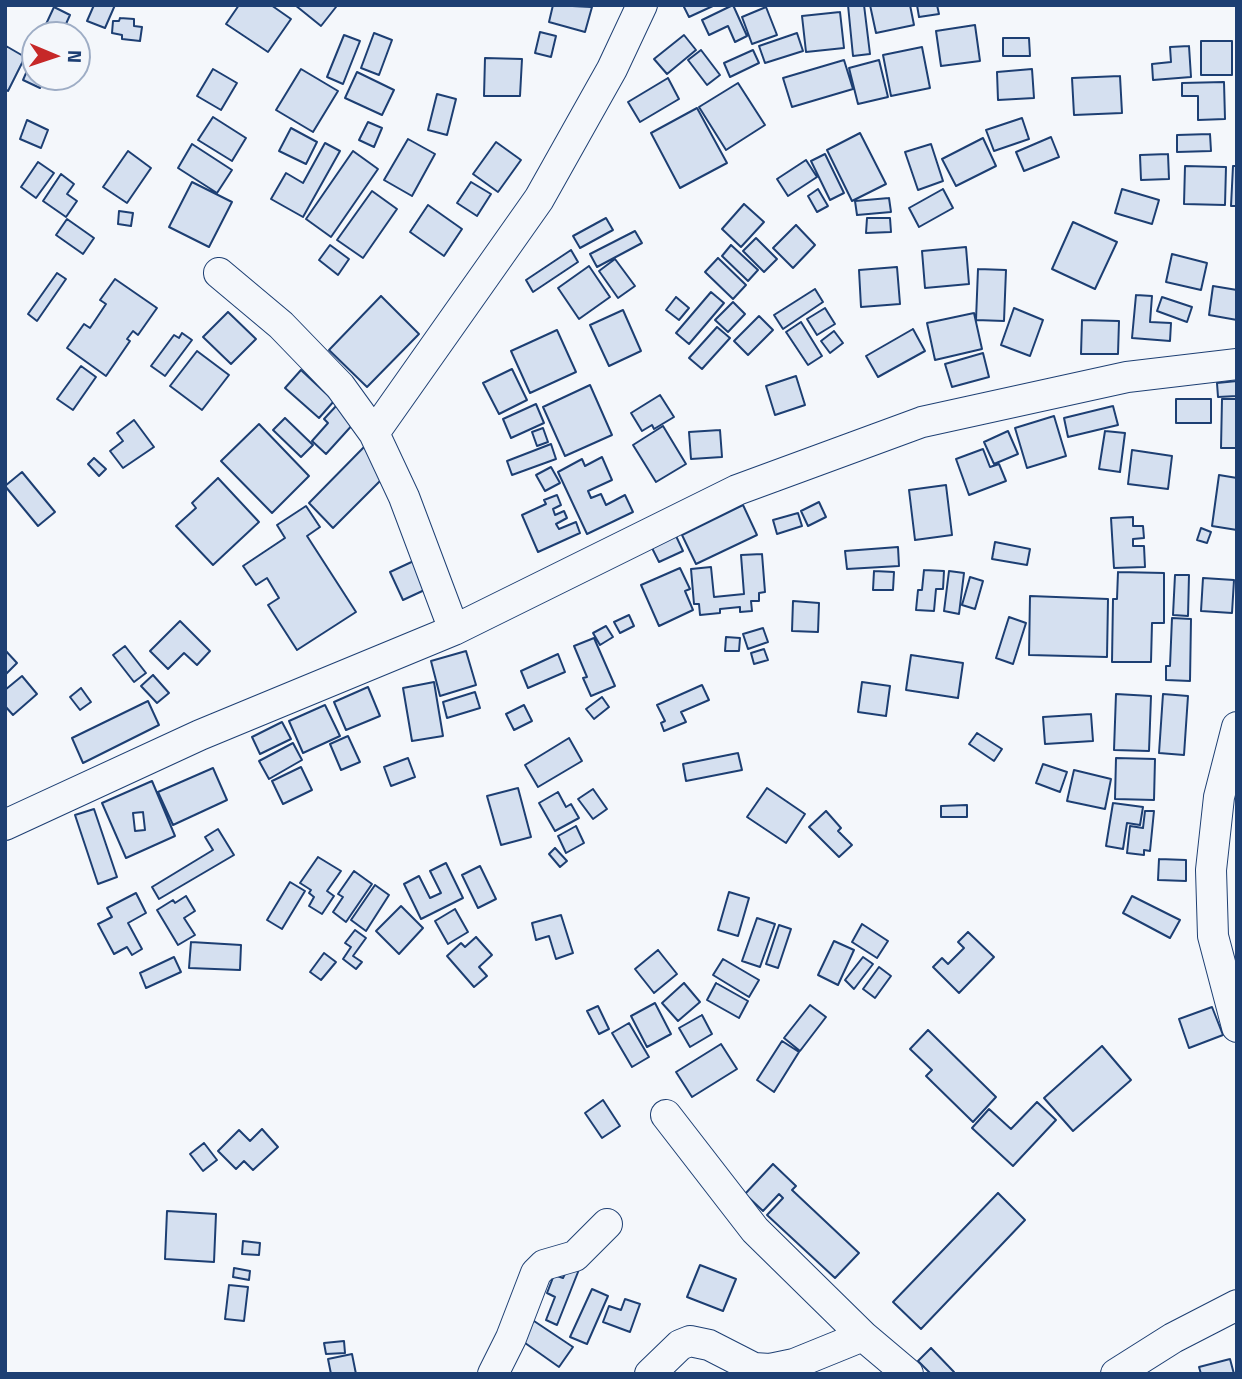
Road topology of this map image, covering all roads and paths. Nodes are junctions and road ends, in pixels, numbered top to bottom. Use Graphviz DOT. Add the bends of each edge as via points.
graph roads {
  1 [pos="642,5"];
  2 [pos="219,273"];
  3 [pos="1237,364"];
  4 [pos="374,432"];
  5 [pos="454,630"];
  6 [pos="1237,727"];
  7 [pos="5,825"];
  8 [pos="1237,1027"];
  9 [pos="666,1115"];
  10 [pos="607,1224"];
  11 [pos="1237,1305"];
  12 [pos="863,1336"];
  13 [pos="493,1374"];
  14 [pos="650,1374"];
  15 [pos="908,1374"];
  16 [pos="1116,1374"];
  1 -- 4 [label="street" via="612,69 539,199"];
  2 -- 4 [label="street" via="281,325 340,386"];
  3 -- 5 [label="street" via="1127,377 922,422 737,490"];
  4 -- 5 [label="street"];
  5 -- 7 [label="street" via="200,735"];
  6 -- 8 [label="street" via="1219,797 1211,870 1213,936"];
  9 -- 12 [label="street" via="755,1230"];
  10 -- 13 [label="street" via="575,1256 544,1265 536,1273"];
  11 -- 16 [label="street"];
  12 -- 14 [label="street" via="770,1369 754,1368 709,1345 690,1341"];
  12 -- 15 [label="street"];
}
